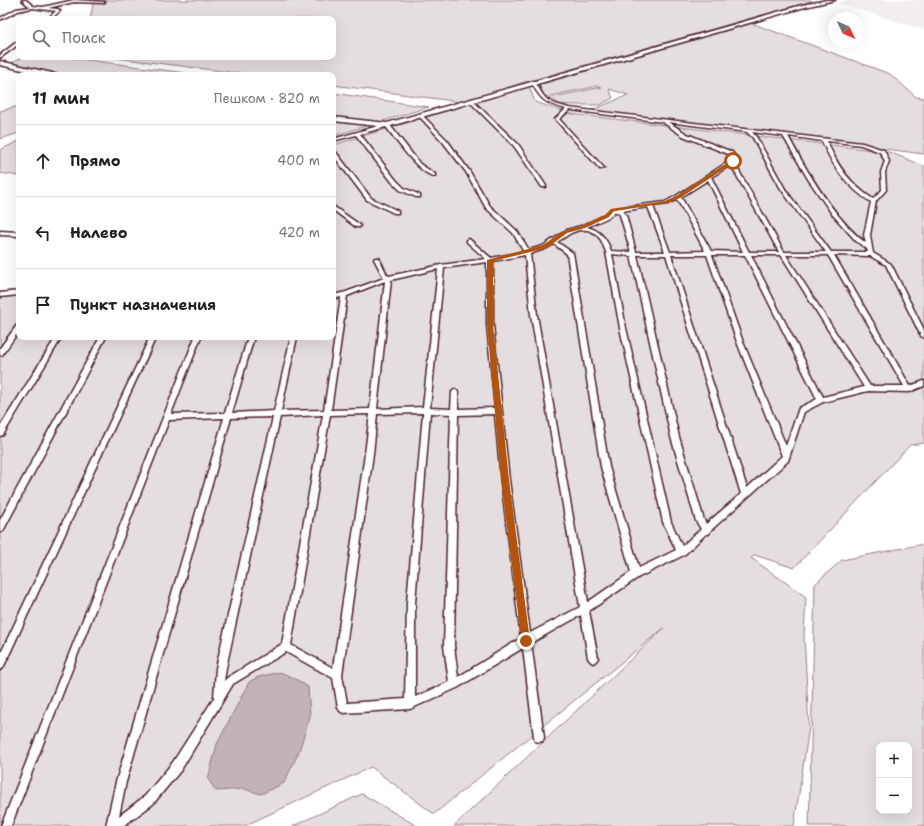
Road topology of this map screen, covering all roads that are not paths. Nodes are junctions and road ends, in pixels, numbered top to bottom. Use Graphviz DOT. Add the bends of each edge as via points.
graph roads {
  1 [pos="24,0"];
  2 [pos="834,0"];
  3 [pos="103,2"];
  4 [pos="32,7"];
  5 [pos="44,8"];
  6 [pos="52,16"];
  7 [pos="0,19"];
  8 [pos="16,44"];
  9 [pos="0,57"];
  10 [pos="1,64"];
  11 [pos="38,72"];
  12 [pos="534,83"];
  13 [pos="471,101"];
  14 [pos="569,109"];
  15 [pos="421,116"];
  16 [pos="336,119"];
  17 [pos="663,121"];
  18 [pos="387,125"];
  19 [pos="749,131"];
  20 [pos="357,133"];
  21 [pos="785,135"];
  22 [pos="336,139"];
  23 [pos="824,139"];
  24 [pos="336,156"];
  25 [pos="732,163"];
  26 [pos="602,168"];
  27 [pos="432,175"];
  28 [pos="709,178"];
  29 [pos="544,186"];
  30 [pos="418,196"];
  31 [pos="678,197"];
  32 [pos="874,201"];
  33 [pos="650,206"];
  34 [pos="336,210"];
  35 [pos="613,210"];
  36 [pos="396,212"];
  37 [pos="358,226"];
  38 [pos="583,227"];
  39 [pos="0,233"];
  40 [pos="16,234"];
  41 [pos="469,241"];
  42 [pos="553,241"];
  43 [pos="527,251"];
  44 [pos="870,251"];
  45 [pos="609,252"];
  46 [pos="668,253"];
  47 [pos="709,253"];
  48 [pos="746,253"];
  49 [pos="782,253"];
  50 [pos="830,254"];
  51 [pos="634,255"];
  52 [pos="377,259"];
  53 [pos="490,260"];
  54 [pos="441,267"];
  55 [pos="388,278"];
  56 [pos="16,293"];
  57 [pos="344,295"];
  58 [pos="0,296"];
  59 [pos="336,296"];
  60 [pos="16,330"];
  61 [pos="924,336"];
  62 [pos="57,340"];
  63 [pos="101,340"];
  64 [pos="153,340"];
  65 [pos="197,340"];
  66 [pos="250,340"];
  67 [pos="293,340"];
  68 [pos="0,353"];
  69 [pos="924,383"];
  70 [pos="868,388"];
  71 [pos="909,389"];
  72 [pos="455,392"];
  73 [pos="821,400"];
  74 [pos="426,410"];
  75 [pos="498,411"];
  76 [pos="374,412"];
  77 [pos="454,412"];
  78 [pos="327,413"];
  79 [pos="278,414"];
  80 [pos="228,415"];
  81 [pos="166,417"];
  82 [pos="0,433"];
  83 [pos="785,459"];
  84 [pos="745,494"];
  85 [pos="0,528"];
  86 [pos="706,531"];
  87 [pos="680,552"];
  88 [pos="636,574"];
  89 [pos="586,608"];
  90 [pos="526,641"];
  91 [pos="286,647"];
  92 [pos="593,658"];
  93 [pos="0,664"];
  94 [pos="337,675"];
  95 [pos="454,685"];
  96 [pos="218,700"];
  97 [pos="410,704"];
  98 [pos="539,737"];
  99 [pos="6,826"];
  100 [pos="113,826"];
  1 -- 4 [label="street"];
  2 -- 12 [label="street" via="804,6"];
  3 -- 5 [label="street" via="74,1"];
  4 -- 5 [label="street"];
  4 -- 7 [label="street" via="18,10"];
  5 -- 6 [label="street" via="58,11"];
  8 -- 9 [label="street"];
  10 -- 11 [label="street"];
  12 -- 13 [label="street"];
  12 -- 14 [label="street" via="542,100"];
  13 -- 15 [label="street"];
  13 -- 29 [label="street" via="516,145"];
  14 -- 17 [label="street"];
  14 -- 26 [label="street" via="557,119"];
  15 -- 18 [label="street"];
  15 -- 43 [label="street" via="445,140 468,172 488,207 515,232"];
  16 -- 18 [label="street"];
  17 -- 19 [label="street"];
  17 -- 25 [label="street" via="685,135 730,153 734,158"];
  18 -- 20 [label="street"];
  18 -- 27 [label="street" via="418,165"];
  19 -- 21 [label="street"];
  19 -- 50 [label="street" via="783,189"];
  20 -- 22 [label="street"];
  20 -- 30 [label="street" via="394,181 402,189"];
  21 -- 23 [label="street"];
  21 -- 44 [label="street" via="844,226"];
  23 -- 32 [label="street" via="831,158 847,180 858,193"];
  23 -- 32 [label="street" via="862,144 882,151 887,161 883,172 884,190"];
  24 -- 36 [label="street" via="369,199"];
  25 -- 28 [label="street"];
  25 -- 49 [label="street"];
  28 -- 31 [label="street"];
  28 -- 48 [label="street"];
  31 -- 33 [label="street"];
  31 -- 47 [label="street"];
  32 -- 44 [label="street" via="867,235"];
  33 -- 35 [label="street"];
  33 -- 46 [label="street"];
  34 -- 37 [label="street"];
  35 -- 38 [label="street" via="607,216"];
  35 -- 51 [label="street" via="620,211 623,215"];
  38 -- 42 [label="street" via="565,232"];
  38 -- 45 [label="street" via="594,230 604,239"];
  39 -- 40 [label="street"];
  41 -- 53 [label="street"];
  42 -- 43 [label="street"];
  42 -- 88 [label="street" via="570,253 605,467"];
  43 -- 53 [label="street"];
  43 -- 89 [label="street" via="534,316"];
  44 -- 50 [label="street"];
  44 -- 61 [label="street" via="888,264"];
  45 -- 51 [label="street"];
  45 -- 87 [label="street" via="623,328 667,522"];
  46 -- 47 [label="street"];
  46 -- 51 [label="street"];
  46 -- 84 [label="street"];
  47 -- 48 [label="street"];
  47 -- 83 [label="street" via="740,342 786,455"];
  48 -- 49 [label="street"];
  48 -- 73 [label="street"];
  49 -- 50 [label="street"];
  49 -- 70 [label="street"];
  50 -- 71 [label="street"];
  51 -- 86 [label="street" via="675,437 700,521"];
  52 -- 55 [label="street"];
  53 -- 54 [label="street"];
  53 -- 75 [label="street" via="490,325"];
  54 -- 55 [label="street"];
  54 -- 74 [label="street"];
  55 -- 57 [label="street"];
  55 -- 76 [label="street"];
  56 -- 58 [label="street"];
  57 -- 59 [label="street"];
  57 -- 78 [label="street"];
  60 -- 68 [label="street"];
  62 -- 82 [label="street"];
  63 -- 85 [label="street"];
  64 -- 93 [label="street"];
  65 -- 81 [label="street"];
  66 -- 80 [label="street"];
  67 -- 79 [label="street"];
  69 -- 71 [label="street"];
  70 -- 71 [label="street"];
  70 -- 73 [label="street"];
  72 -- 77 [label="street"];
  73 -- 83 [label="street" via="801,410"];
  74 -- 76 [label="street"];
  74 -- 77 [label="street"];
  74 -- 97 [label="street" via="411,603"];
  75 -- 77 [label="street"];
  75 -- 90 [label="street"];
  76 -- 78 [label="street"];
  76 -- 94 [label="street"];
  77 -- 95 [label="street" via="449,646"];
  78 -- 79 [label="street"];
  78 -- 91 [label="street"];
  79 -- 80 [label="street"];
  79 -- 96 [label="street" via="221,668"];
  80 -- 81 [label="street"];
  80 -- 100 [label="street" via="121,782"];
  81 -- 99 [label="street"];
  83 -- 84 [label="street"];
  84 -- 86 [label="street"];
  86 -- 87 [label="street"];
  87 -- 88 [label="street"];
  88 -- 89 [label="street"];
  89 -- 90 [label="street"];
  89 -- 92 [label="street"];
  90 -- 95 [label="street"];
  90 -- 98 [label="street"];
  91 -- 94 [label="street"];
  91 -- 96 [label="street" via="230,681"];
  94 -- 97 [label="street" via="343,708"];
  95 -- 97 [label="street"];
  96 -- 100 [label="street" via="172,772 148,800"];
}
